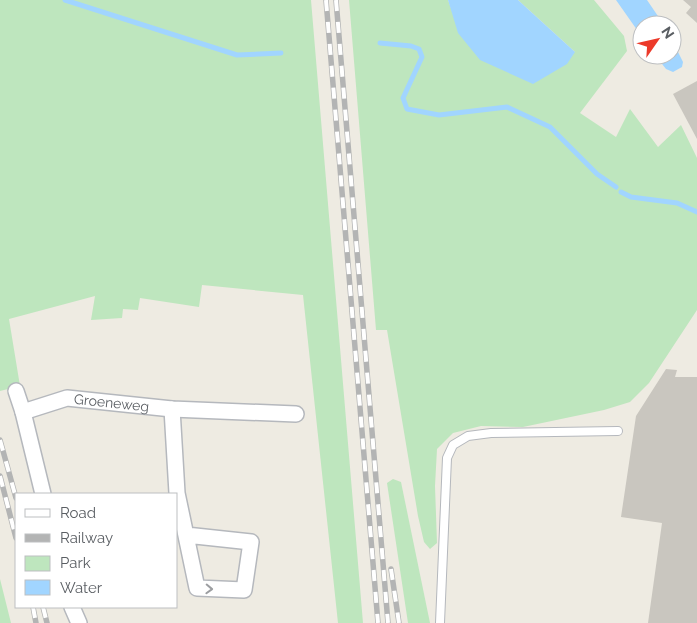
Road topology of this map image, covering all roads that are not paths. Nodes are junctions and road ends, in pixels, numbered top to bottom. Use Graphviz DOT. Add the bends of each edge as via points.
graph roads {
  1 [pos="16,391"];
  2 [pos="172,409"];
  3 [pos="23,412"];
  4 [pos="296,414"];
  5 [pos="618,431"];
  6 [pos="43,493"];
  7 [pos="176,493"];
  8 [pos="178,501"];
  9 [pos="186,535"];
  10 [pos="72,608"];
  11 [pos="78,623"];
  12 [pos="440,623"];
  1 -- 3 [label="street"];
  2 -- 3 [label="street, Groeneweg" via="67,398"];
  2 -- 4 [label="street, Groeneweg"];
  2 -- 7 [label="street"];
  3 -- 6 [label="street"];
  5 -- 12 [label="lane" via="490,433 468,436 453,445 446,458"];
  8 -- 9 [label="street"];
  9 -- 9 [label="street, one-way" via="197,588 244,590 251,542"];
  10 -- 11 [label="street"];
}
